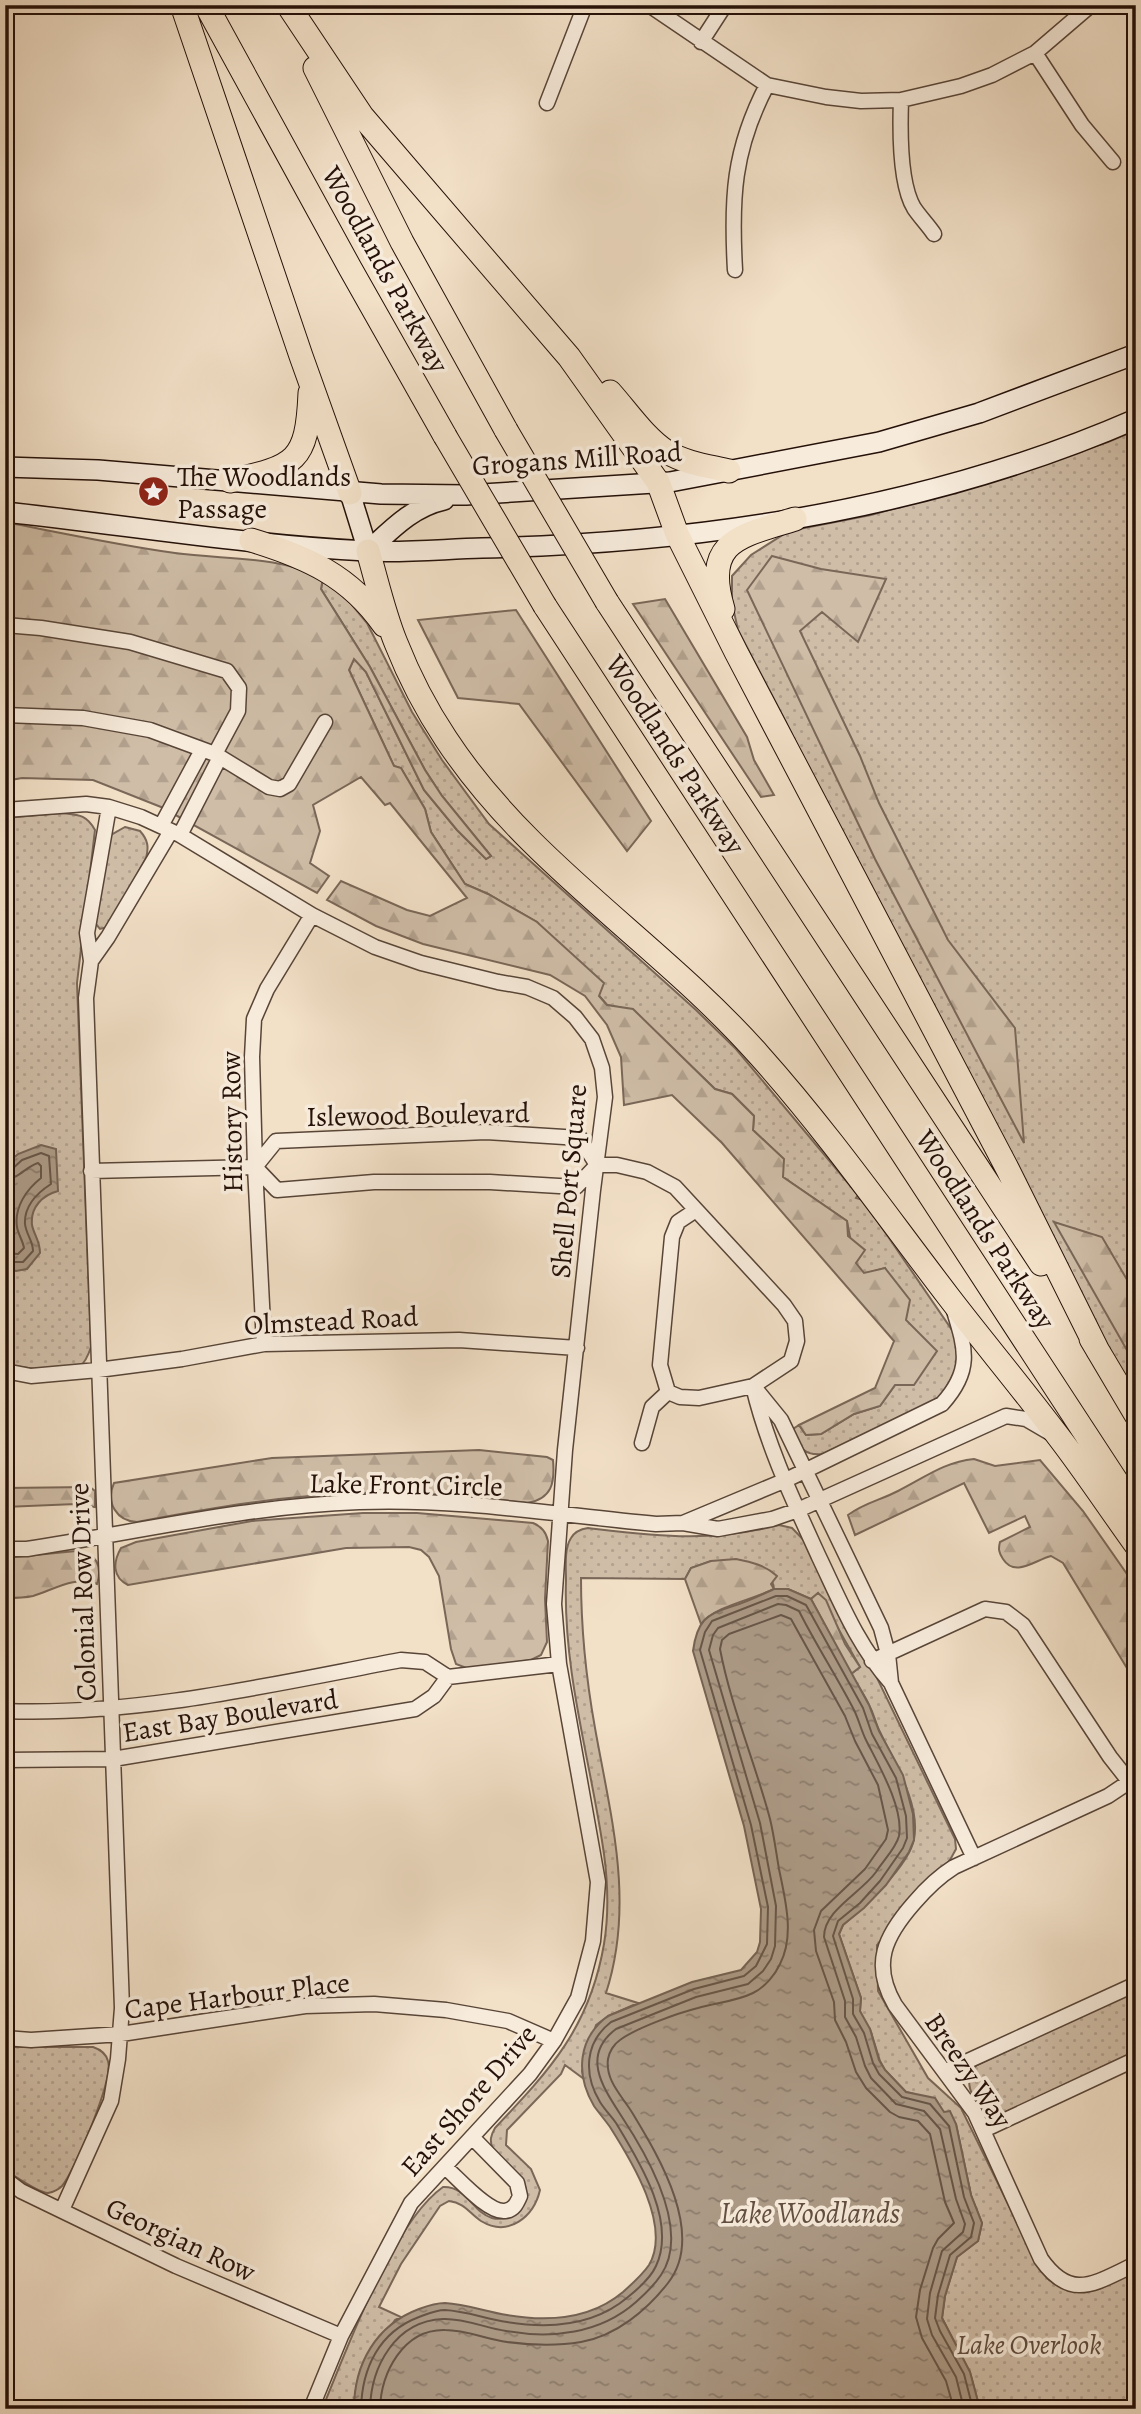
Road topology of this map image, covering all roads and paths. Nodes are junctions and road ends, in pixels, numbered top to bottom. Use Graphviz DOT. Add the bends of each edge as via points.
graph roads {
  1 [pos="182,5"];
  2 [pos="206,5"];
  3 [pos="283,5"];
  4 [pos="288,5"];
  5 [pos="585,5"];
  6 [pos="649,5"];
  7 [pos="725,5"];
  8 [pos="1091,5"];
  9 [pos="701,43"];
  10 [pos="1035,53"];
  11 [pos="767,85"];
  12 [pos="901,100"];
  13 [pos="547,103"];
  14 [pos="1113,162"];
  15 [pos="934,234"];
  16 [pos="735,270"];
  17 [pos="1136,354"];
  18 [pos="569,357"];
  19 [pos="311,379"];
  20 [pos="1136,419"];
  21 [pos="5,467"];
  22 [pos="729,471"];
  23 [pos="230,481"];
  24 [pos="658,482"];
  25 [pos="350,493"];
  26 [pos="466,495"];
  27 [pos="5,512"];
  28 [pos="795,519"];
  29 [pos="677,534"];
  30 [pos="251,540"];
  31 [pos="368,551"];
  32 [pos="5,625"];
  33 [pos="395,641"];
  34 [pos="736,652"];
  35 [pos="5,715"];
  36 [pos="325,722"];
  37 [pos="212,754"];
  38 [pos="109,807"];
  39 [pos="5,810"];
  40 [pos="170,831"];
  41 [pos="312,915"];
  42 [pos="91,961"];
  43 [pos="597,1165"];
  44 [pos="255,1167"];
  45 [pos="92,1171"];
  46 [pos="695,1210"];
  47 [pos="949,1298"];
  48 [pos="264,1343"];
  49 [pos="576,1348"];
  50 [pos="1098,1351"];
  51 [pos="98,1370"];
  52 [pos="5,1371"];
  53 [pos="753,1386"];
  54 [pos="668,1392"];
  55 [pos="1136,1415"];
  56 [pos="1059,1438"];
  57 [pos="642,1443"];
  58 [pos="806,1471"];
  59 [pos="786,1480"];
  60 [pos="820,1501"];
  61 [pos="798,1510"];
  62 [pos="1136,1511"];
  63 [pos="561,1515"];
  64 [pos="683,1523"];
  65 [pos="106,1536"];
  66 [pos="1136,1545"];
  67 [pos="5,1549"];
  68 [pos="888,1654"];
  69 [pos="872,1661"];
  70 [pos="559,1664"];
  71 [pos="448,1677"];
  72 [pos="891,1683"];
  73 [pos="110,1707"];
  74 [pos="5,1711"];
  75 [pos="113,1759"];
  76 [pos="5,1760"];
  77 [pos="1132,1786"];
  78 [pos="974,1858"];
  79 [pos="1136,1984"];
  80 [pos="121,2034"];
  81 [pos="5,2038"];
  82 [pos="554,2041"];
  83 [pos="1136,2059"];
  84 [pos="946,2071"];
  85 [pos="984,2130"];
  86 [pos="471,2137"];
  87 [pos="445,2167"];
  88 [pos="5,2179"];
  89 [pos="62,2210"];
  90 [pos="1136,2264"];
  91 [pos="341,2336"];
  92 [pos="311,2409"];
  1 -- 19 [label="main road"];
  2 -- 62 [label="main road, Woodlands Parkway, bridge" via="350,268 545,606"];
  3 -- 50 [label="main road, Woodlands Parkway, bridge" via="401,242 607,602"];
  4 -- 18 [label="main road" via="362,116"];
  5 -- 13 [label="street"];
  6 -- 9 [label="street"];
  7 -- 9 [label="street"];
  8 -- 10 [label="street"];
  9 -- 11 [label="street"];
  10 -- 12 [label="street" via="961,86"];
  10 -- 14 [label="street" via="1082,125"];
  11 -- 12 [label="street" via="861,101"];
  11 -- 16 [label="street" via="752,114 736,176 732,201"];
  12 -- 15 [label="street" via="900,138 907,182 913,205"];
  17 -- 22 [label="main road, Grogans Mill Road" via="979,413 879,442"];
  18 -- 22 [label="main road" via="666,451"];
  18 -- 24 [label="main road"];
  19 -- 23 [label="main road" via="309,427 303,446 280,468"];
  19 -- 25 [label="main road"];
  20 -- 28 [label="main road" via="1000,469"];
  21 -- 23 [label="main road, Grogans Mill Road"];
  22 -- 24 [label="main road, Grogans Mill Road"];
  23 -- 25 [label="main road, Grogans Mill Road"];
  24 -- 26 [label="main road, Grogans Mill Road"];
  24 -- 29 [label="main road"];
  25 -- 26 [label="main road, Grogans Mill Road"];
  25 -- 31 [label="main road"];
  26 -- 31 [label="main road" via="426,504"];
  27 -- 30 [label="main road"];
  28 -- 29 [label="main road"];
  28 -- 34 [label="main road" via="738,537 724,549 717,573 720,600"];
  29 -- 31 [label="main road" via="621,542"];
  29 -- 34 [label="main road"];
  30 -- 31 [label="main road"];
  30 -- 33 [label="main road" via="310,560 339,579 368,603"];
  31 -- 33 [label="main road"];
  32 -- 37 [label="street" via="130,642 227,671 239,688 238,711"];
  33 -- 47 [label="main road" via="444,738 482,789 540,850 757,1052 809,1112"];
  34 -- 50 [label="main road"];
  35 -- 37 [label="street" via="83,718 150,730"];
  36 -- 37 [label="street" via="289,784 279,789"];
  37 -- 40 [label="street"];
  37 -- 40 [label="street"];
  38 -- 39 [label="street, Shell Port Square" via="86,804"];
  38 -- 40 [label="street, Shell Port Square"];
  38 -- 42 [label="street, Colonial Row Drive" via="87,933"];
  40 -- 41 [label="street, Shell Port Square"];
  40 -- 42 [label="street, Colonial Row Drive"];
  41 -- 43 [label="street, Shell Port Square" via="375,947 527,987 553,998 575,1017 592,1039 603,1068 605,1097"];
  41 -- 44 [label="street, History Row" via="254,1019"];
  42 -- 45 [label="street, Colonial Row Drive" via="86,998"];
  43 -- 44 [label="street" via="576,1187 374,1182 276,1189"];
  43 -- 44 [label="street, Islewood Boulevard" via="580,1138 486,1132 275,1141"];
  43 -- 46 [label="street" via="647,1172 675,1187"];
  43 -- 49 [label="street, Shell Port Square"];
  44 -- 45 [label="street"];
  44 -- 48 [label="street, History Row"];
  45 -- 51 [label="street, Colonial Row Drive"];
  46 -- 53 [label="street" via="795,1321 797,1341 791,1362"];
  46 -- 54 [label="street" via="678,1222 672,1237 660,1365"];
  47 -- 56 [label="main road"];
  47 -- 58 [label="street, Lake Front Circle" via="966,1363 953,1393 927,1413"];
  48 -- 49 [label="street, Olmstead Road" via="460,1340"];
  48 -- 51 [label="street, Olmstead Road"];
  49 -- 63 [label="street, Shell Port Square"];
  50 -- 55 [label="main road, Woodlands Parkway"];
  51 -- 52 [label="street, Olmstead Road" via="32,1376"];
  51 -- 65 [label="street, Colonial Row Drive"];
  53 -- 54 [label="street" via="699,1398"];
  53 -- 58 [label="street" via="781,1420"];
  53 -- 59 [label="street" via="762,1424"];
  54 -- 57 [label="street" via="652,1407"];
  56 -- 60 [label="street, Lake Front Circle" via="1026,1419 1006,1416"];
  56 -- 66 [label="main road"];
  58 -- 59 [label="street, Lake Front Circle"];
  58 -- 60 [label="street"];
  59 -- 61 [label="street"];
  59 -- 64 [label="street, Lake Front Circle"];
  60 -- 61 [label="street, Lake Front Circle"];
  60 -- 68 [label="street" via="881,1628"];
  61 -- 64 [label="street, Lake Front Circle" via="718,1529"];
  61 -- 69 [label="street"];
  63 -- 64 [label="street, Lake Front Circle"];
  63 -- 65 [label="street, Lake Front Circle" via="463,1505 362,1502 255,1511"];
  63 -- 70 [label="street, East Shore Drive" via="554,1604"];
  65 -- 67 [label="street, Lake Front Circle"];
  65 -- 73 [label="street, Colonial Row Drive"];
  68 -- 69 [label="street"];
  68 -- 72 [label="street"];
  68 -- 77 [label="street" via="985,1609 1013,1615"];
  69 -- 72 [label="street"];
  70 -- 71 [label="street"];
  70 -- 82 [label="street, East Shore Drive" via="598,1882 593,1941 578,1998"];
  71 -- 73 [label="street, East Bay Boulevard" via="425,1662 401,1660 225,1692"];
  71 -- 75 [label="street, East Bay Boulevard" via="434,1696 415,1709"];
  72 -- 78 [label="street"];
  73 -- 74 [label="street, East Bay Boulevard"];
  73 -- 75 [label="street, Colonial Row Drive"];
  75 -- 76 [label="street, East Bay Boulevard"];
  75 -- 80 [label="street, Colonial Row Drive"];
  77 -- 78 [label="street"];
  78 -- 84 [label="street, Breezy Way" via="939,1876 892,1930 883,1958 887,1991"];
  79 -- 84 [label="street"];
  80 -- 81 [label="street, Cape Harbour Place"];
  80 -- 82 [label="street, Cape Harbour Place" via="304,2006 374,2004 508,2021"];
  80 -- 89 [label="street, Colonial Row Drive" via="111,2101"];
  82 -- 86 [label="street, East Shore Drive"];
  83 -- 85 [label="street"];
  84 -- 85 [label="street, Breezy Way"];
  85 -- 90 [label="street, Breezy Way" via="1051,2273 1075,2286 1089,2285"];
  86 -- 87 [label="street, East Shore Drive"];
  86 -- 87 [label="street" via="517,2183 520,2196 514,2207 504,2211 490,2207"];
  87 -- 91 [label="street, East Shore Drive" via="411,2203"];
  88 -- 89 [label="street, Georgian Row" via="21,2192"];
  89 -- 91 [label="street, Georgian Row" via="176,2266"];
  91 -- 92 [label="street, East Shore Drive"];
}
